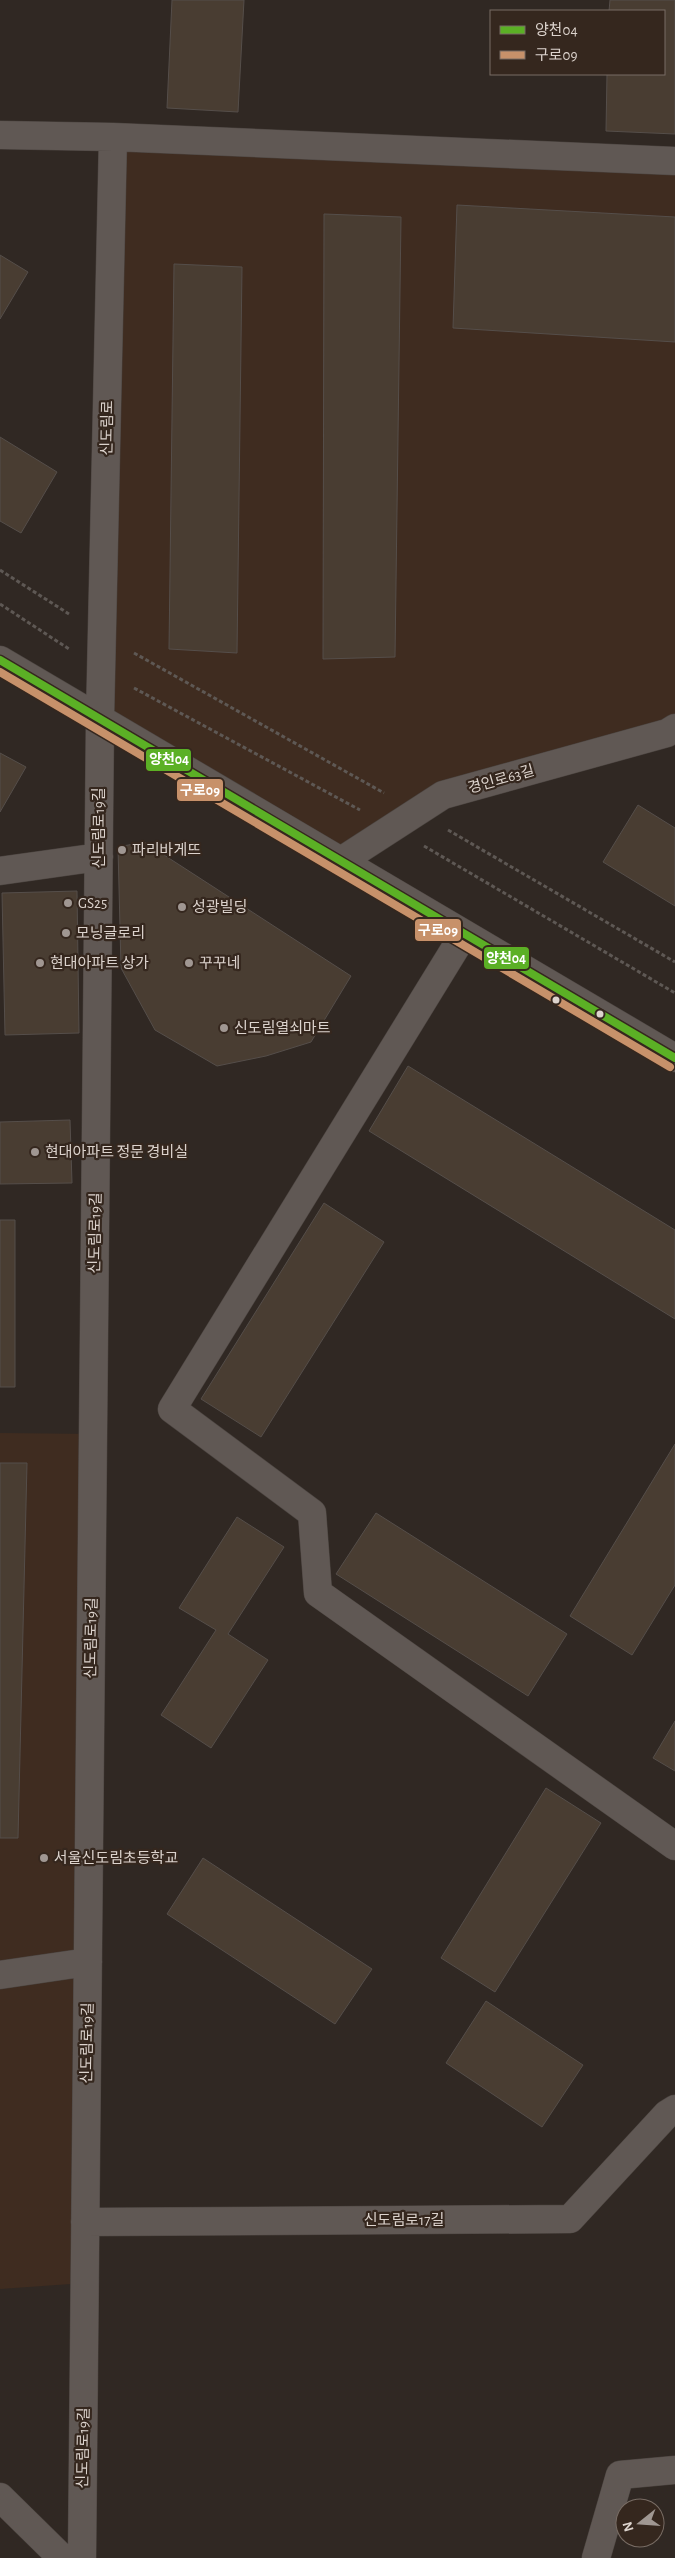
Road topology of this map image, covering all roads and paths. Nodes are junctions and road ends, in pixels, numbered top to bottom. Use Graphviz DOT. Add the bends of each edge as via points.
graph roads {
  1 [pos="0,134"];
  2 [pos="114,137"];
  3 [pos="675,161"];
  4 [pos="0,570"];
  5 [pos="0,604"];
  6 [pos="102,635"];
  7 [pos="0,660"];
  8 [pos="101,670"];
  9 [pos="100,719"];
  10 [pos="675,728"];
  11 [pos="416,812"];
  12 [pos="392,827"];
  13 [pos="99,857"];
  14 [pos="340,861"];
  15 [pos="0,872"];
  16 [pos="464,934"];
  17 [pos="675,962"];
  18 [pos="675,993"];
  19 [pos="675,1058"];
  20 [pos="675,1846"];
  21 [pos="88,1962"];
  22 [pos="0,1975"];
  23 [pos="675,2109"];
  24 [pos="85,2222"];
  25 [pos="675,2470"];
  26 [pos="0,2497"];
  27 [pos="62,2558"];
  28 [pos="82,2558"];
  29 [pos="596,2558"];
  1 -- 2 [label="street"];
  2 -- 3 [label="street"];
  2 -- 6 [label="street, 신도림로"];
  4 -- 6 [label="path"];
  5 -- 8 [label="path"];
  6 -- 8 [label="street, 신도림로"];
  6 -- 11 [label="path"];
  7 -- 9 [label="street"];
  8 -- 9 [label="street, 신도림로"];
  8 -- 12 [label="path"];
  9 -- 13 [label="street, 신도림로19길"];
  9 -- 14 [label="street"];
  10 -- 11 [label="street, 경인로63길" via="667,733 442,795"];
  11 -- 12 [label="street, 경인로63길"];
  11 -- 17 [label="path"];
  12 -- 14 [label="street, 경인로63길"];
  12 -- 18 [label="path"];
  13 -- 15 [label="street"];
  13 -- 21 [label="street, 신도림로19길"];
  14 -- 16 [label="street"];
  16 -- 19 [label="street"];
  16 -- 20 [label="street" via="172,1409 312,1513 318,1592"];
  21 -- 22 [label="street"];
  21 -- 24 [label="street, 신도림로19길"];
  23 -- 24 [label="street, 신도림로17길" via="570,2219"];
  24 -- 28 [label="street, 신도림로19길"];
  25 -- 29 [label="street" via="620,2475"];
  26 -- 27 [label="street"];
}
